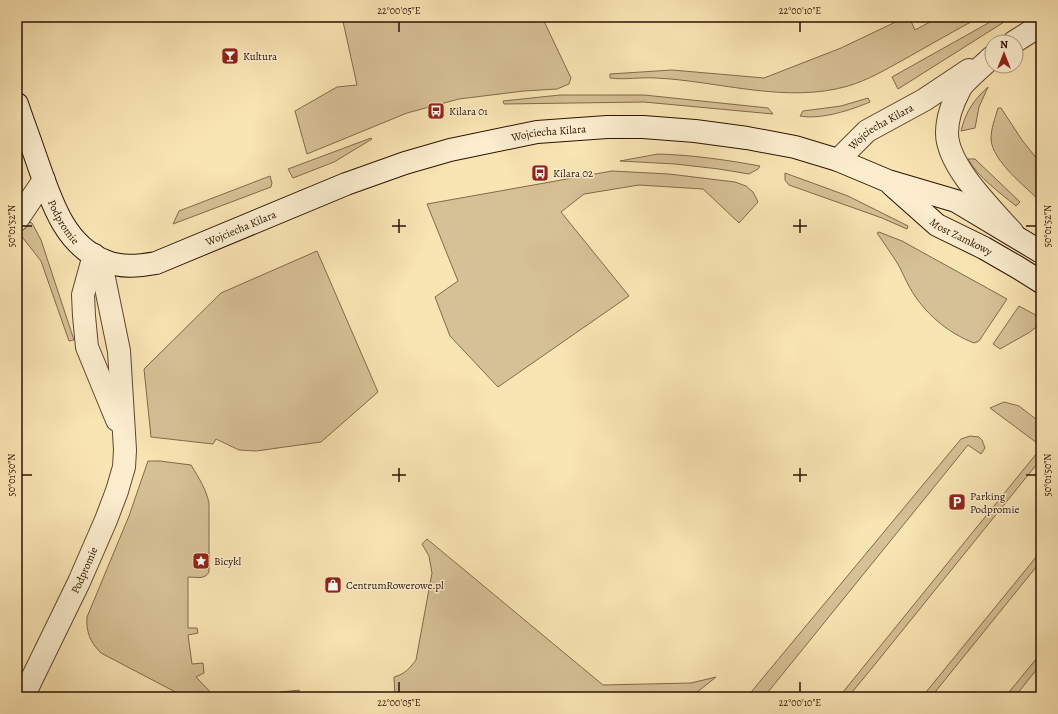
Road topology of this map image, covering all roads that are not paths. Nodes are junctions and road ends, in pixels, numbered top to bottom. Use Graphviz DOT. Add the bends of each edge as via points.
graph roads {
  1 [pos="1041,25"];
  2 [pos="1024,36"];
  3 [pos="984,61"];
  4 [pos="984,64"];
  5 [pos="17,104"];
  6 [pos="838,160"];
  7 [pos="44,180"];
  8 [pos="888,182"];
  9 [pos="17,220"];
  10 [pos="1017,236"];
  11 [pos="1041,252"];
  12 [pos="94,255"];
  13 [pos="1041,282"];
  14 [pos="124,436"];
  15 [pos="23,697"];
  1 -- 2 [label="main road"];
  3 -- 6 [label="main road, Wojciecha Kilara" via="924,100 867,131"];
  4 -- 10 [label="main road, Wojciecha Kilara" via="960,88 949,115 948,144 961,172 981,198"];
  5 -- 7 [label="main road, Podpromie"];
  6 -- 8 [label="main road, Most Zamkowy"];
  6 -- 12 [label="main road, Wojciecha Kilara" via="795,147 695,131 607,127 537,132 450,150 379,171 156,262 124,266"];
  7 -- 9 [label="main road"];
  7 -- 12 [label="main road, Podpromie" via="70,235"];
  8 -- 10 [label="main road, Most Zamkowy" via="956,201"];
  8 -- 13 [label="main road, Most Zamkowy" via="937,225 1017,266"];
  10 -- 11 [label="main road, Most Zamkowy"];
  12 -- 14 [label="main road, Podpromie" via="104,278 119,351"];
  12 -- 14 [label="main road, Podpromie" via="83,295 88,347"];
  14 -- 15 [label="main road, Podpromie" via="124,467 109,513"];
}
